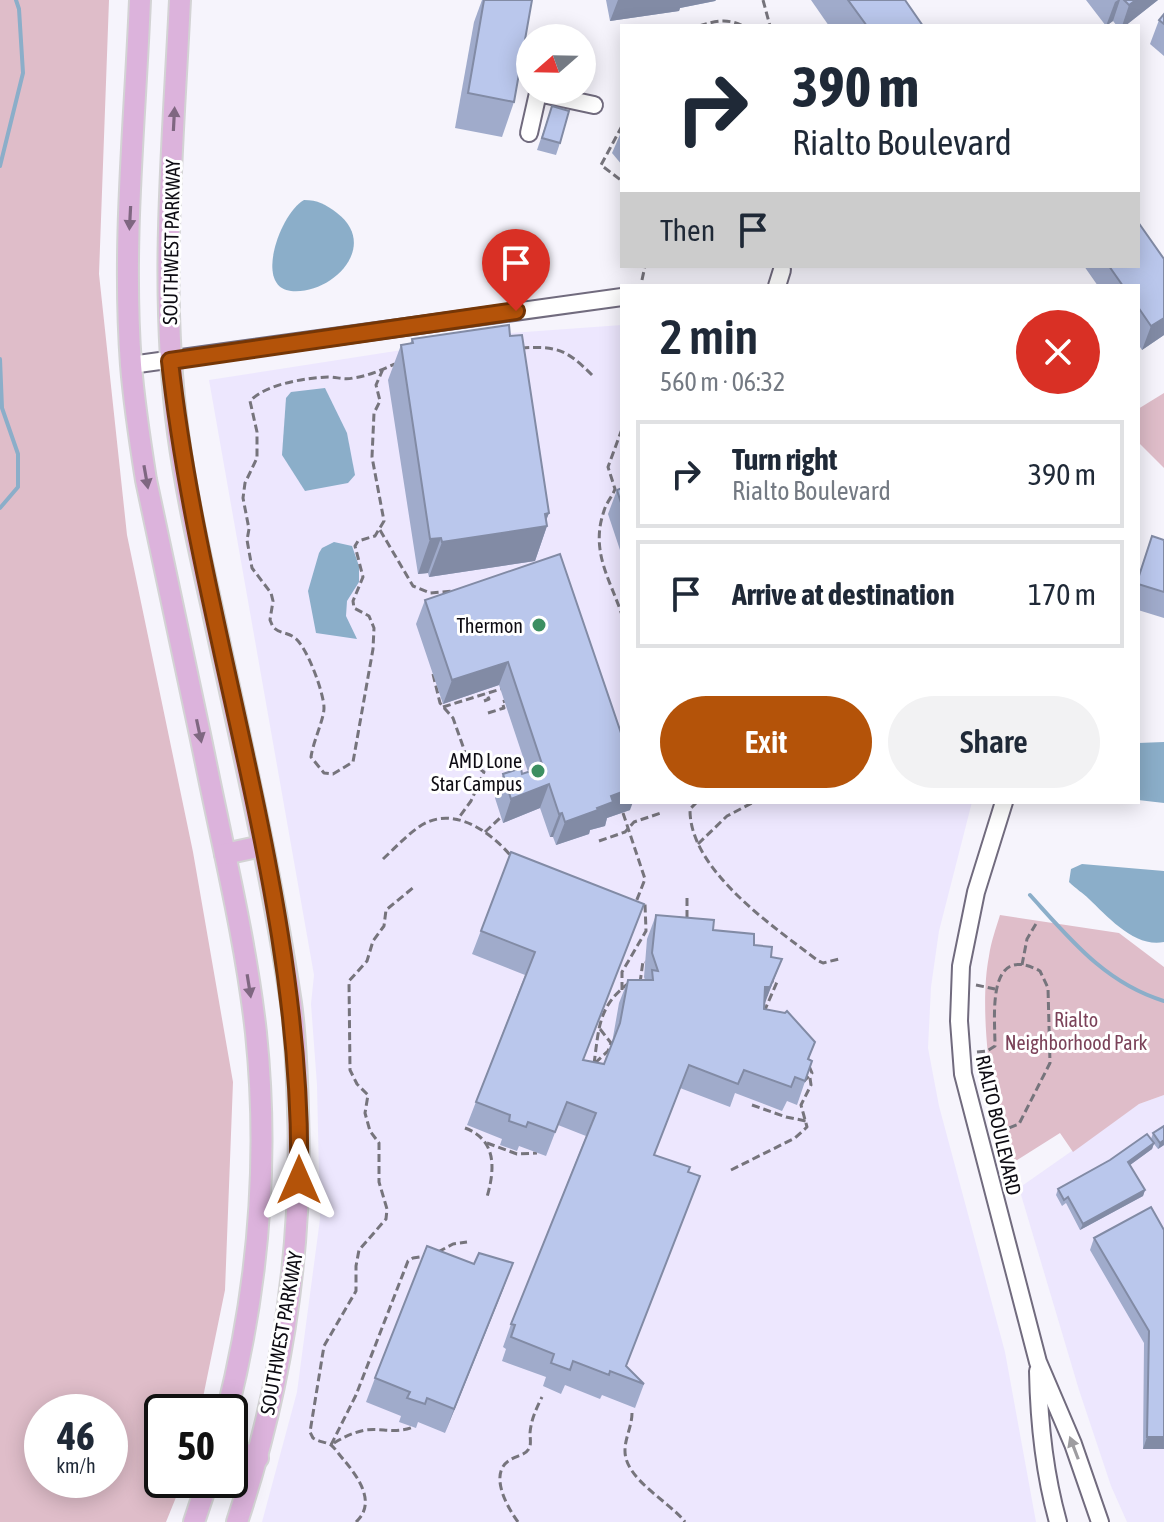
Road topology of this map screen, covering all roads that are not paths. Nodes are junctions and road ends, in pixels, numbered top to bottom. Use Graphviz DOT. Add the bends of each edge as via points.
graph roads {
  1 [pos="140,0"];
  2 [pos="180,0"];
  3 [pos="535,104"];
  4 [pos="590,104"];
  5 [pos="594,105"];
  6 [pos="529,133"];
  7 [pos="620,297"];
  8 [pos="170,361"];
  9 [pos="131,365"];
  10 [pos="1003,804"];
  11 [pos="262,846"];
  12 [pos="225,854"];
  13 [pos="1038,1362"];
  14 [pos="232,1394"];
  15 [pos="248,1455"];
  16 [pos="258,1458"];
  17 [pos="202,1498"];
  18 [pos="194,1522"];
  19 [pos="237,1522"];
  20 [pos="1058,1522"];
  21 [pos="1100,1522"];
  1 -- 9 [label="main road, SOUTHWEST PARKWAY, one-way" via="130,235"];
  8 -- 2 [label="main road, SOUTHWEST PARKWAY, one-way" via="168,230"];
  3 -- 6 [label="street"];
  4 -- 5 [label="street"];
  7 -- 8 [label="street"];
  8 -- 9 [label="street"];
  8 -- 11 [label="main road, SOUTHWEST PARKWAY" via="189,501"];
  9 -- 12 [label="main road, SOUTHWEST PARKWAY, one-way" via="146,480"];
  10 -- 13 [label="street, RIALTO BOULEVARD" via="976,892 961,966 959,1021 963,1074"];
  11 -- 12 [label="main road"];
  11 -- 16 [label="main road, SOUTHWEST PARKWAY" via="292,1005 299,1152 287,1322"];
  12 -- 14 [label="main road, SOUTHWEST PARKWAY, one-way" via="256,1034 261,1138 251,1292"];
  13 -- 20 [label="street, RIALTO BOULEVARD" via="1040,1426"];
  21 -- 13 [label="street, RIALTO BOULEVARD, one-way"];
  15 -- 16 [label="main road"];
  16 -- 19 [label="main road, SOUTHWEST PARKWAY"];
  17 -- 18 [label="main road"];
}
